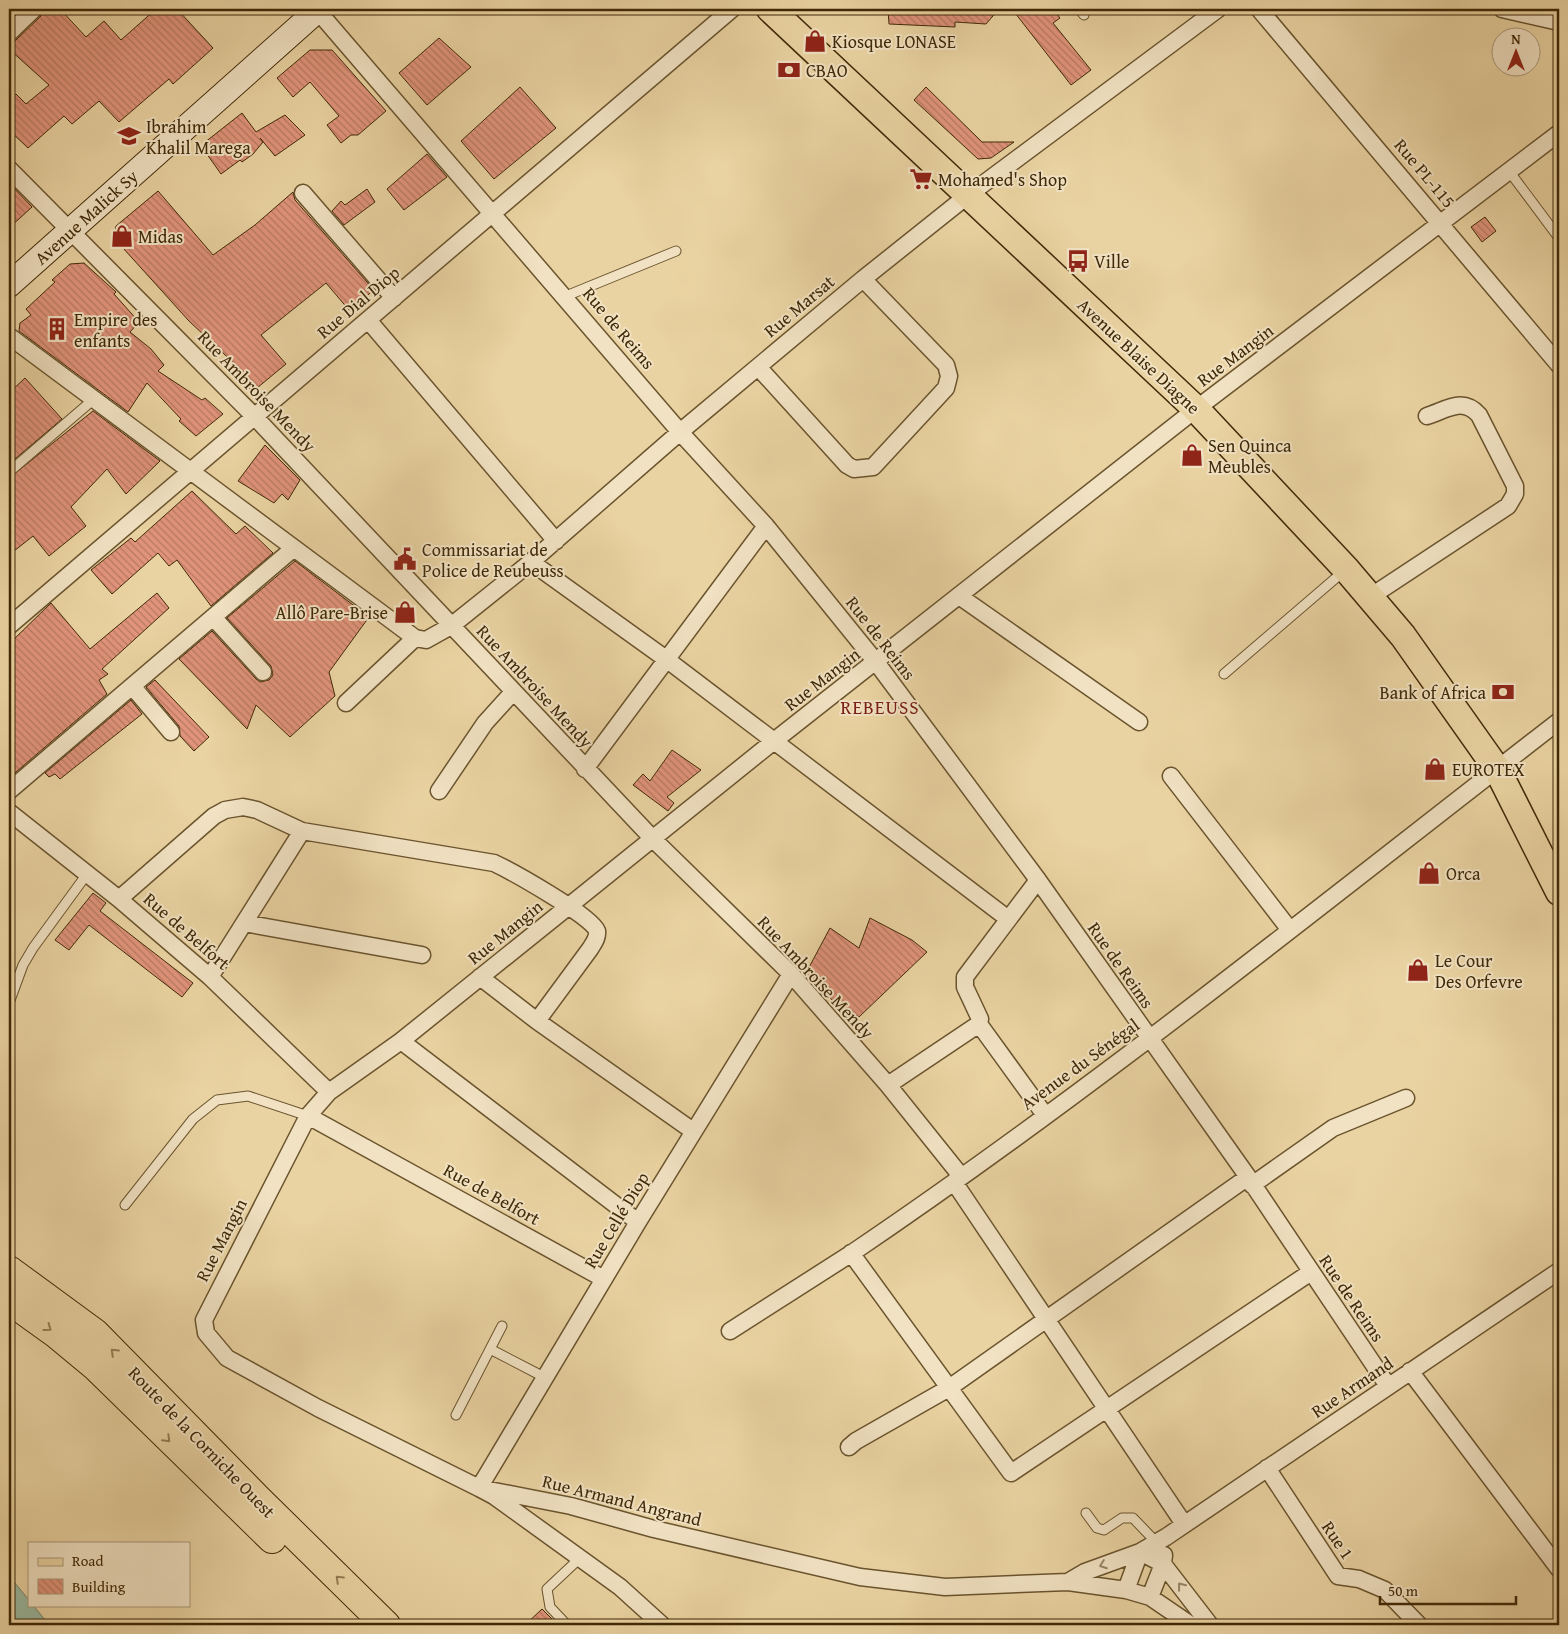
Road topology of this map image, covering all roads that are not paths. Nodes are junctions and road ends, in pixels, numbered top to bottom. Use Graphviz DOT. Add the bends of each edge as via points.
graph roads {
  1 [pos="34,9"];
  2 [pos="317,9"];
  3 [pos="732,9"];
  4 [pos="770,9"];
  5 [pos="1218,9"];
  6 [pos="1259,9"];
  7 [pos="1502,9"];
  8 [pos="1559,22"];
  9 [pos="9,32"];
  10 [pos="1559,133"];
  11 [pos="9,169"];
  12 [pos="1509,171"];
  13 [pos="303,193"];
  14 [pos="968,196"];
  15 [pos="493,214"];
  16 [pos="1442,224"];
  17 [pos="72,230"];
  18 [pos="1559,238"];
  19 [pos="676,251"];
  20 [pos="863,279"];
  21 [pos="9,285"];
  22 [pos="566,296"];
  23 [pos="394,298"];
  24 [pos="368,320"];
  25 [pos="9,336"];
  26 [pos="1559,365"];
  27 [pos="758,367"];
  28 [pos="94,399"];
  29 [pos="1196,409"];
  30 [pos="253,416"];
  31 [pos="1427,416"];
  32 [pos="680,432"];
  33 [pos="190,470"];
  34 [pos="9,472"];
  35 [pos="766,526"];
  36 [pos="556,541"];
  37 [pos="294,548"];
  38 [pos="531,562"];
  39 [pos="1346,569"];
  40 [pos="959,596"];
  41 [pos="1370,598"];
  42 [pos="213,617"];
  43 [pos="9,626"];
  44 [pos="451,626"];
  45 [pos="415,638"];
  46 [pos="666,659"];
  47 [pos="876,662"];
  48 [pos="263,672"];
  49 [pos="1224,674"];
  50 [pos="132,686"];
  51 [pos="513,692"];
  52 [pos="346,703"];
  53 [pos="1559,721"];
  54 [pos="1139,722"];
  55 [pos="171,732"];
  56 [pos="774,741"];
  57 [pos="585,769"];
  58 [pos="1497,769"];
  59 [pos="1171,776"];
  60 [pos="9,791"];
  61 [pos="439,791"];
  62 [pos="9,812"];
  63 [pos="302,831"];
  64 [pos="653,839"];
  65 [pos="87,874"];
  66 [pos="1038,880"];
  67 [pos="1559,892"];
  68 [pos="119,900"];
  69 [pos="567,906"];
  70 [pos="1007,918"];
  71 [pos="244,923"];
  72 [pos="1290,930"];
  73 [pos="422,955"];
  74 [pos="791,974"];
  75 [pos="210,977"];
  76 [pos="480,978"];
  77 [pos="9,1003"];
  78 [pos="536,1021"];
  79 [pos="980,1024"];
  80 [pos="1149,1039"];
  81 [pos="401,1041"];
  82 [pos="888,1085"];
  83 [pos="329,1092"];
  84 [pos="1406,1098"];
  85 [pos="1045,1115"];
  86 [pos="308,1116"];
  87 [pos="693,1131"];
  88 [pos="957,1179"];
  89 [pos="1250,1181"];
  90 [pos="125,1205"];
  91 [pos="638,1222"];
  92 [pos="851,1253"];
  93 [pos="9,1270"];
  94 [pos="1559,1271"];
  95 [pos="1311,1272"];
  96 [pos="604,1279"];
  97 [pos="9,1300"];
  98 [pos="1047,1319"];
  99 [pos="502,1326"];
  100 [pos="730,1331"];
  101 [pos="206,1333"];
  102 [pos="490,1349"];
  103 [pos="1410,1371"];
  104 [pos="544,1377"];
  105 [pos="1388,1386"];
  106 [pos="949,1388"];
  107 [pos="1107,1409"];
  108 [pos="456,1415"];
  109 [pos="849,1447"];
  110 [pos="1267,1468"];
  111 [pos="479,1488"];
  112 [pos="1086,1513"];
  113 [pos="1184,1524"];
  114 [pos="1161,1539"];
  115 [pos="1140,1552"];
  116 [pos="580,1558"];
  117 [pos="1163,1564"];
  118 [pos="1559,1569"];
  119 [pos="1068,1582"];
  120 [pos="1126,1590"];
  121 [pos="1150,1597"];
  122 [pos="362,1625"];
  123 [pos="386,1625"];
  124 [pos="567,1625"];
  125 [pos="662,1625"];
  126 [pos="1191,1625"];
  127 [pos="1210,1625"];
  128 [pos="1419,1625"];
  1 -- 9 [label="street"];
  2 -- 15 [label="street, Rue de Reims"];
  2 -- 17 [label="main road, Avenue Malick Sy"];
  3 -- 15 [label="street, Rue Dial Diop"];
  4 -- 14 [label="main road, Avenue Blaise Diagne"];
  5 -- 14 [label="street, Rue Marsat"];
  6 -- 16 [label="street, Rue PL-115"];
  7 -- 8 [label="street"];
  10 -- 12 [label="street, Rue Mangin"];
  11 -- 17 [label="street, Rue Ambroise Mendy"];
  12 -- 16 [label="street, Rue Mangin"];
  12 -- 18 [label="lane"];
  13 -- 23 [label="street"];
  14 -- 20 [label="street, Rue Marsat"];
  14 -- 29 [label="main road, Avenue Blaise Diagne"];
  15 -- 22 [label="street, Rue de Reims"];
  15 -- 23 [label="street, Rue Dial Diop"];
  16 -- 26 [label="street, Rue PL-115"];
  16 -- 29 [label="street, Rue Mangin"];
  17 -- 21 [label="main road, Avenue Malick Sy"];
  17 -- 30 [label="street, Rue Ambroise Mendy"];
  19 -- 22 [label="lane"];
  20 -- 27 [label="street, Rue Marsat"];
  20 -- 27 [label="street" via="946,365 949,376 946,388 873,467 848,466"];
  22 -- 32 [label="street, Rue de Reims"];
  23 -- 24 [label="street, Rue Dial Diop"];
  24 -- 30 [label="street, Rue Dial Diop"];
  24 -- 36 [label="street"];
  25 -- 28 [label="street"];
  27 -- 32 [label="street, Rue Marsat"];
  28 -- 33 [label="street"];
  28 -- 34 [label="lane"];
  29 -- 39 [label="main road, Avenue Blaise Diagne"];
  29 -- 40 [label="street, Rue Mangin"];
  30 -- 33 [label="street, Rue Dial Diop"];
  30 -- 44 [label="street, Rue Ambroise Mendy"];
  31 -- 41 [label="street" via="1466,404 1472,406 1515,486 1515,494 1508,506"];
  32 -- 35 [label="street, Rue de Reims"];
  32 -- 36 [label="street, Rue Marsat"];
  33 -- 37 [label="street"];
  33 -- 43 [label="street, Rue Dial Diop"];
  35 -- 46 [label="street"];
  35 -- 47 [label="street, Rue de Reims"];
  36 -- 38 [label="street, Rue Marsat"];
  37 -- 42 [label="street"];
  37 -- 45 [label="street"];
  38 -- 44 [label="street, Rue Marsat"];
  38 -- 46 [label="street"];
  39 -- 41 [label="main road, Avenue Blaise Diagne"];
  39 -- 49 [label="lane"];
  40 -- 47 [label="street, Rue Mangin"];
  40 -- 54 [label="street"];
  41 -- 58 [label="main road, Avenue Blaise Diagne" via="1403,636"];
  42 -- 48 [label="street"];
  42 -- 50 [label="street"];
  44 -- 45 [label="street, Rue Marsat" via="426,640"];
  44 -- 51 [label="street, Rue Ambroise Mendy"];
  45 -- 52 [label="street"];
  46 -- 56 [label="street"];
  46 -- 57 [label="street"];
  47 -- 56 [label="street, Rue Mangin"];
  47 -- 66 [label="street, Rue de Reims"];
  50 -- 55 [label="street"];
  50 -- 60 [label="street"];
  51 -- 57 [label="street, Rue Ambroise Mendy"];
  51 -- 61 [label="street" via="485,723"];
  53 -- 58 [label="street, Avenue du Sénégal"];
  56 -- 64 [label="street, Rue Mangin"];
  56 -- 70 [label="street"];
  57 -- 64 [label="street, Rue Ambroise Mendy"];
  58 -- 67 [label="main road, Avenue Blaise Diagne"];
  58 -- 72 [label="street, Avenue du Sénégal"];
  59 -- 72 [label="street"];
  62 -- 65 [label="street, Rue de Belfort"];
  63 -- 68 [label="street" via="257,810 243,807 225,810 214,816"];
  63 -- 69 [label="street" via="494,863 523,877"];
  63 -- 71 [label="street"];
  64 -- 69 [label="street, Rue Mangin"];
  64 -- 74 [label="street, Rue Ambroise Mendy"];
  65 -- 68 [label="street, Rue de Belfort"];
  65 -- 77 [label="lane" via="33,948"];
  66 -- 70 [label="street"];
  66 -- 80 [label="street, Rue de Reims"];
  68 -- 75 [label="street, Rue de Belfort"];
  69 -- 76 [label="street, Rue Mangin"];
  69 -- 78 [label="street" via="592,924 597,938"];
  70 -- 79 [label="street" via="965,977 965,986"];
  71 -- 73 [label="street"];
  71 -- 75 [label="street"];
  72 -- 80 [label="street, Avenue du Sénégal"];
  74 -- 82 [label="street, Rue Ambroise Mendy"];
  74 -- 87 [label="street, Rue Cellé Diop"];
  75 -- 83 [label="street, Rue de Belfort"];
  76 -- 78 [label="street"];
  76 -- 81 [label="street, Rue Mangin"];
  78 -- 87 [label="street"];
  79 -- 82 [label="street"];
  79 -- 85 [label="street"];
  80 -- 85 [label="street, Avenue du Sénégal"];
  80 -- 89 [label="street, Rue de Reims"];
  81 -- 83 [label="street, Rue Mangin"];
  81 -- 91 [label="street"];
  82 -- 88 [label="street, Rue Ambroise Mendy"];
  83 -- 86 [label="street, Rue Mangin"];
  84 -- 89 [label="street" via="1333,1128"];
  85 -- 88 [label="street, Avenue du Sénégal"];
  86 -- 90 [label="lane" via="248,1096 217,1100 193,1119"];
  86 -- 96 [label="street, Rue de Belfort"];
  86 -- 101 [label="street, Rue Mangin" via="210,1305 204,1320"];
  87 -- 91 [label="street, Rue Cellé Diop"];
  88 -- 92 [label="street, Avenue du Sénégal"];
  88 -- 98 [label="street, Rue Ambroise Mendy"];
  89 -- 95 [label="street, Rue de Reims"];
  89 -- 98 [label="street"];
  91 -- 96 [label="street, Rue Cellé Diop"];
  92 -- 100 [label="street, Avenue du Sénégal"];
  92 -- 106 [label="street"];
  123 -- 93 [label="highway, Route de la Corniche Ouest, one-way" via="95,1333"];
  94 -- 103 [label="street, Rue Armand"];
  95 -- 105 [label="street, Rue de Reims"];
  95 -- 107 [label="street"];
  96 -- 104 [label="street, Rue Cellé Diop"];
  97 -- 122 [label="highway, Route de la Corniche Ouest, one-way" via="96,1368"];
  98 -- 106 [label="street"];
  98 -- 107 [label="street, Rue Ambroise Mendy"];
  99 -- 102 [label="lane"];
  101 -- 111 [label="street, Rue Armand Angrand" via="227,1358"];
  102 -- 104 [label="lane"];
  102 -- 108 [label="lane"];
  103 -- 105 [label="street, Rue Armand"];
  103 -- 118 [label="street"];
  104 -- 111 [label="street, Rue Cellé Diop"];
  105 -- 110 [label="street, Rue Armand"];
  106 -- 107 [label="street" via="1011,1473"];
  106 -- 109 [label="street"];
  107 -- 113 [label="street, Rue Ambroise Mendy"];
  110 -- 113 [label="street, Rue Armand"];
  110 -- 128 [label="street, Rue 1" via="1338,1576 1359,1579 1385,1590"];
  111 -- 116 [label="street"];
  111 -- 119 [label="street, Rue Armand Angrand" via="571,1506 654,1529 860,1577 945,1586"];
  112 -- 114 [label="lane" via="1096,1528 1104,1530 1122,1518 1133,1518"];
  113 -- 114 [label="street, Rue Armand"];
  114 -- 115 [label="street, Rue Armand"];
  114 -- 117 [label="street"];
  115 -- 117 [label="street"];
  115 -- 119 [label="street, Rue Armand Angrand, one-way" via="1085,1572"];
  115 -- 120 [label="street"];
  116 -- 124 [label="lane" via="547,1589 550,1607"];
  116 -- 125 [label="street" via="620,1587"];
  117 -- 121 [label="street"];
  127 -- 117 [label="street, one-way"];
  119 -- 120 [label="street, Rue Armand Angrand"];
  120 -- 121 [label="street, Rue Armand Angrand"];
  121 -- 126 [label="street, Rue Armand Angrand"];
}
